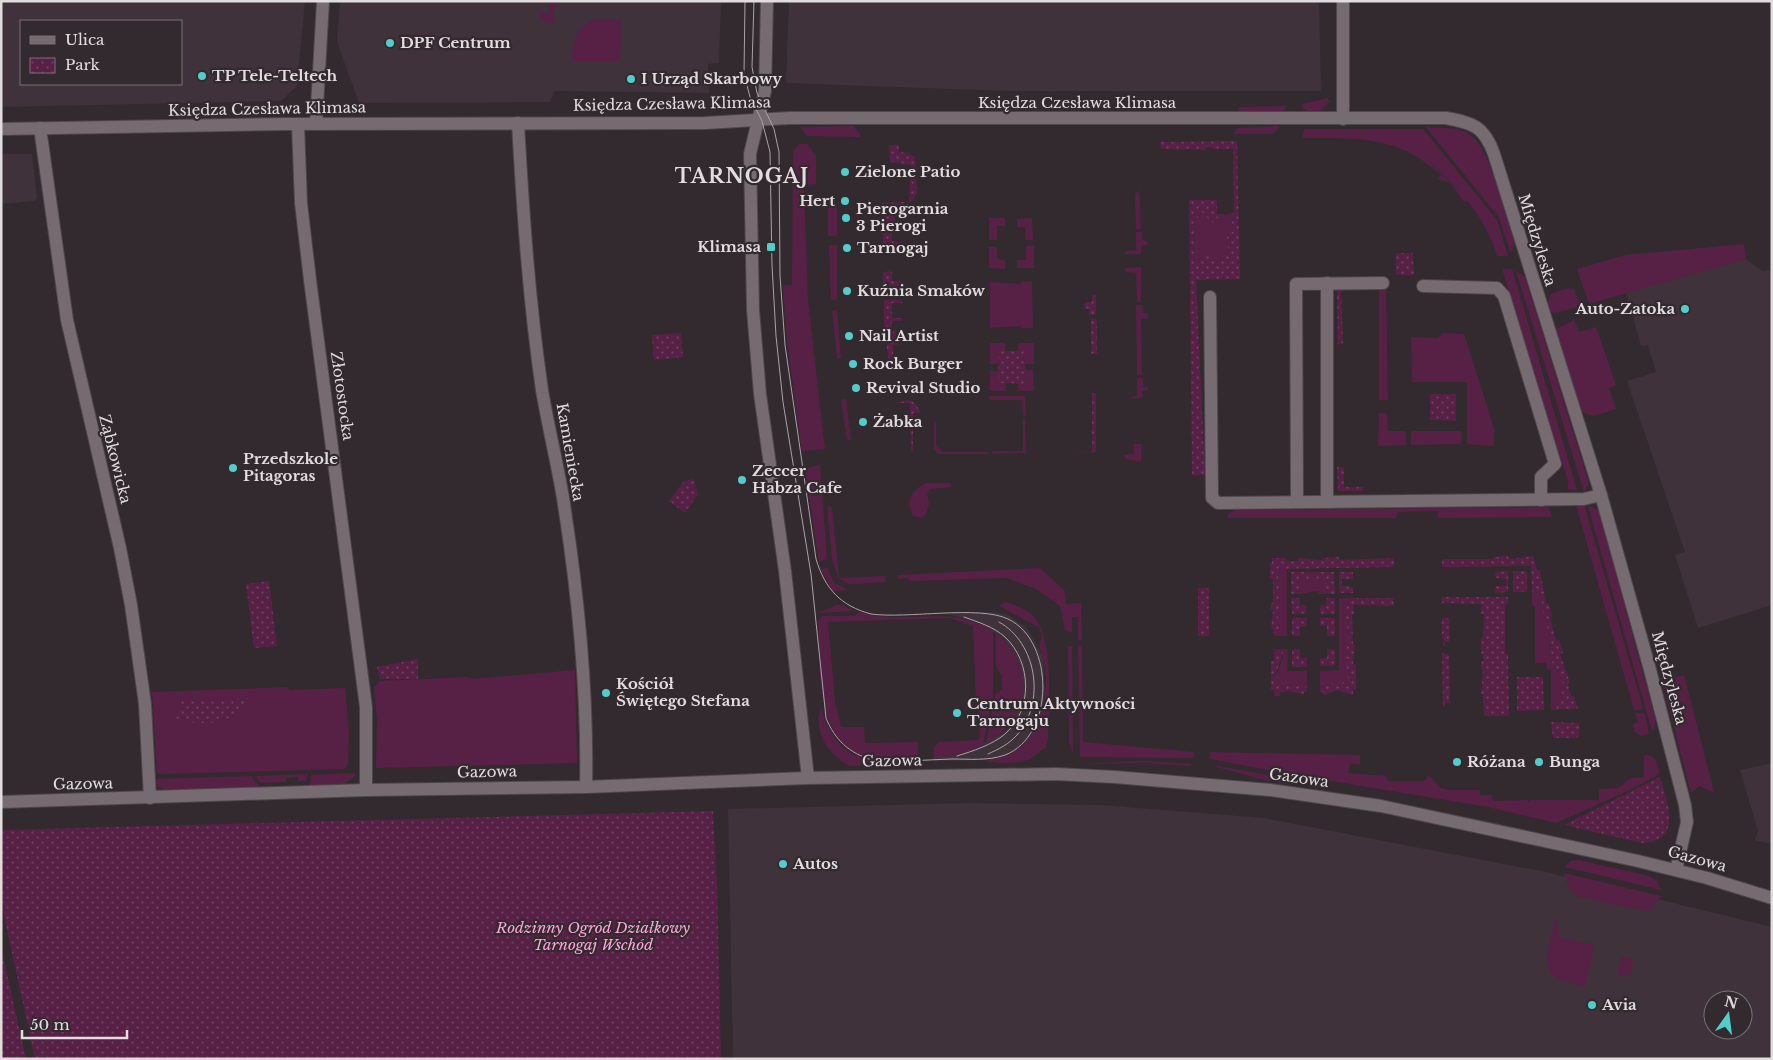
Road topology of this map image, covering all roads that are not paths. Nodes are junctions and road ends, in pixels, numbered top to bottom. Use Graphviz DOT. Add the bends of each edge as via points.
graph roads {
  1 [pos="323,1"];
  2 [pos="767,1"];
  3 [pos="1343,1"];
  4 [pos="1343,119"];
  5 [pos="758,121"];
  6 [pos="518,123"];
  7 [pos="316,124"];
  8 [pos="298,125"];
  9 [pos="40,128"];
  10 [pos="1,129"];
  11 [pos="1327,283"];
  12 [pos="1383,283"];
  13 [pos="1423,286"];
  14 [pos="1210,297"];
  15 [pos="1601,495"];
  16 [pos="1541,500"];
  17 [pos="1297,502"];
  18 [pos="1327,502"];
  19 [pos="808,778"];
  20 [pos="586,787"];
  21 [pos="366,790"];
  22 [pos="150,798"];
  23 [pos="1,802"];
  24 [pos="1676,870"];
  25 [pos="1772,898"];
  1 -- 7 [label="street"];
  2 -- 5 [label="street" via="765,91"];
  3 -- 4 [label="street"];
  4 -- 5 [label="street, Księdza Czesława Klimasa" via="789,118"];
  4 -- 15 [label="street, Międzyleska" via="1446,118 1477,126 1489,140"];
  5 -- 6 [label="street, Księdza Czesława Klimasa"];
  5 -- 19 [label="street" via="750,154 750,243 756,356"];
  6 -- 7 [label="street, Księdza Czesława Klimasa"];
  6 -- 20 [label="street, Kamieniecka" via="534,326 563,498 578,614"];
  7 -- 8 [label="street, Księdza Czesława Klimasa"];
  8 -- 9 [label="street, Księdza Czesława Klimasa"];
  8 -- 21 [label="street, Złotostocka" via="301,203 366,707"];
  9 -- 10 [label="street, Księdza Czesława Klimasa"];
  9 -- 22 [label="street, Ząbkowicka" via="67,320 131,605 145,704"];
  11 -- 12 [label="street"];
  11 -- 17 [label="street" via="1296,284"];
  11 -- 18 [label="street"];
  13 -- 16 [label="street" via="1497,288 1504,296 1555,464 1541,477"];
  14 -- 17 [label="street" via="1212,498 1218,503"];
  15 -- 16 [label="street" via="1587,499"];
  15 -- 24 [label="street, Międzyleska" via="1685,805 1687,822"];
  16 -- 18 [label="street"];
  17 -- 18 [label="street"];
  19 -- 20 [label="street, Gazowa"];
  19 -- 24 [label="street, Gazowa" via="1056,774 1219,785 1381,806"];
  20 -- 21 [label="street, Gazowa"];
  21 -- 22 [label="street, Gazowa"];
  22 -- 23 [label="street, Gazowa"];
  24 -- 25 [label="street, Gazowa"];
}
